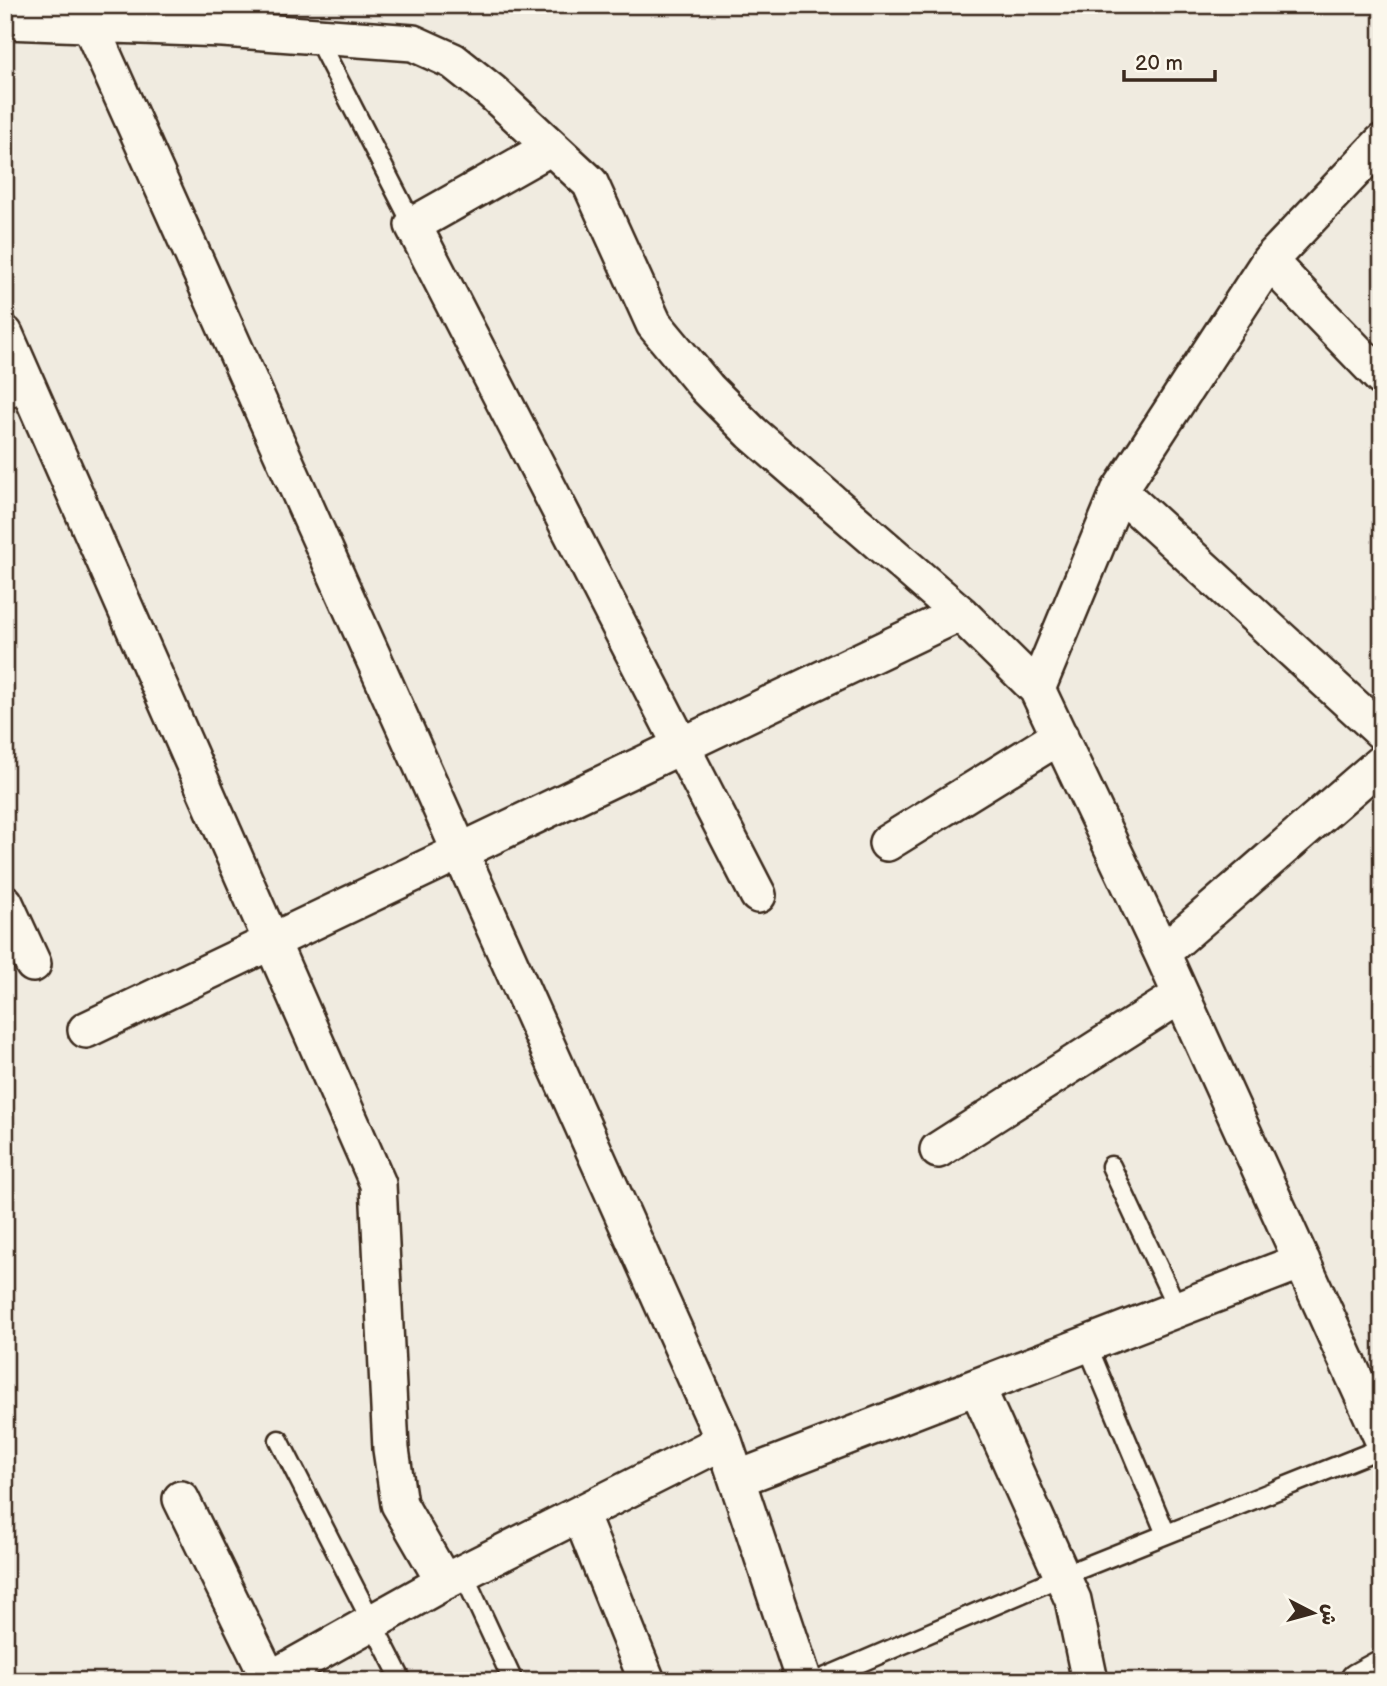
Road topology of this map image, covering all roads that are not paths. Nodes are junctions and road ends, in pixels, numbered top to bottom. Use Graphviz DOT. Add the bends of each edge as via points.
graph roads {
  1 [pos="5,21"];
  2 [pos="90,25"];
  3 [pos="316,36"];
  4 [pos="1382,142"];
  5 [pos="551,146"];
  6 [pos="413,225"];
  7 [pos="1269,261"];
  8 [pos="5,334"];
  9 [pos="1382,378"];
  10 [pos="17,394"];
  11 [pos="1119,491"];
  12 [pos="960,614"];
  13 [pos="1037,689"];
  14 [pos="1382,732"];
  15 [pos="1060,736"];
  16 [pos="681,745"];
  17 [pos="1382,762"];
  18 [pos="887,843"];
  19 [pos="460,850"];
  20 [pos="758,895"];
  21 [pos="5,903"];
  22 [pos="271,941"];
  23 [pos="1162,953"];
  24 [pos="33,964"];
  25 [pos="1181,995"];
  26 [pos="86,1030"];
  27 [pos="938,1150"];
  28 [pos="1111,1166"];
  29 [pos="1302,1261"];
  30 [pos="1178,1310"];
  31 [pos="1087,1345"];
  32 [pos="977,1387"];
  33 [pos="1382,1438"];
  34 [pos="279,1440"];
  35 [pos="724,1441"];
  36 [pos="1382,1448"];
  37 [pos="737,1479"];
  38 [pos="181,1499"];
  39 [pos="580,1514"];
  40 [pos="1166,1535"];
  41 [pos="1062,1576"];
  42 [pos="453,1577"];
  43 [pos="374,1621"];
  44 [pos="1382,1668"];
  45 [pos="269,1680"];
  46 [pos="402,1681"];
  47 [pos="513,1681"];
  48 [pos="647,1681"];
  49 [pos="804,1681"];
  50 [pos="817,1681"];
  51 [pos="1090,1681"];
  52 [pos="1358,1681"];
  1 -- 2 [label="street"];
  2 -- 3 [label="street"];
  2 -- 19 [label="street"];
  3 -- 5 [label="street" via="413,43 453,61"];
  3 -- 6 [label="lane"];
  4 -- 7 [label="street"];
  5 -- 6 [label="street"];
  5 -- 12 [label="street" via="590,183 654,324 706,388"];
  6 -- 16 [label="street"];
  7 -- 9 [label="street"];
  7 -- 11 [label="street"];
  8 -- 10 [label="street"];
  10 -- 22 [label="street"];
  11 -- 13 [label="street"];
  11 -- 14 [label="street"];
  12 -- 13 [label="street"];
  12 -- 16 [label="street"];
  13 -- 15 [label="street"];
  15 -- 18 [label="street"];
  15 -- 23 [label="street"];
  16 -- 19 [label="street"];
  16 -- 20 [label="street"];
  17 -- 23 [label="street"];
  19 -- 22 [label="street"];
  19 -- 35 [label="street"];
  21 -- 24 [label="street"];
  22 -- 26 [label="street"];
  22 -- 42 [label="street" via="378,1184 391,1449 400,1504"];
  23 -- 25 [label="street"];
  25 -- 27 [label="street"];
  25 -- 29 [label="street"];
  28 -- 30 [label="lane"];
  29 -- 30 [label="street"];
  29 -- 33 [label="street"];
  30 -- 31 [label="street"];
  31 -- 32 [label="street"];
  31 -- 40 [label="lane"];
  32 -- 37 [label="street"];
  32 -- 41 [label="street"];
  34 -- 43 [label="lane"];
  35 -- 37 [label="street"];
  35 -- 39 [label="street"];
  36 -- 40 [label="lane"];
  37 -- 49 [label="street"];
  38 -- 45 [label="street"];
  39 -- 42 [label="street"];
  39 -- 48 [label="street"];
  40 -- 41 [label="lane"];
  41 -- 50 [label="lane"];
  41 -- 51 [label="street" via="1073,1600"];
  42 -- 43 [label="street"];
  42 -- 47 [label="lane"];
  43 -- 45 [label="street"];
  43 -- 46 [label="lane"];
  44 -- 52 [label="street"];
}
